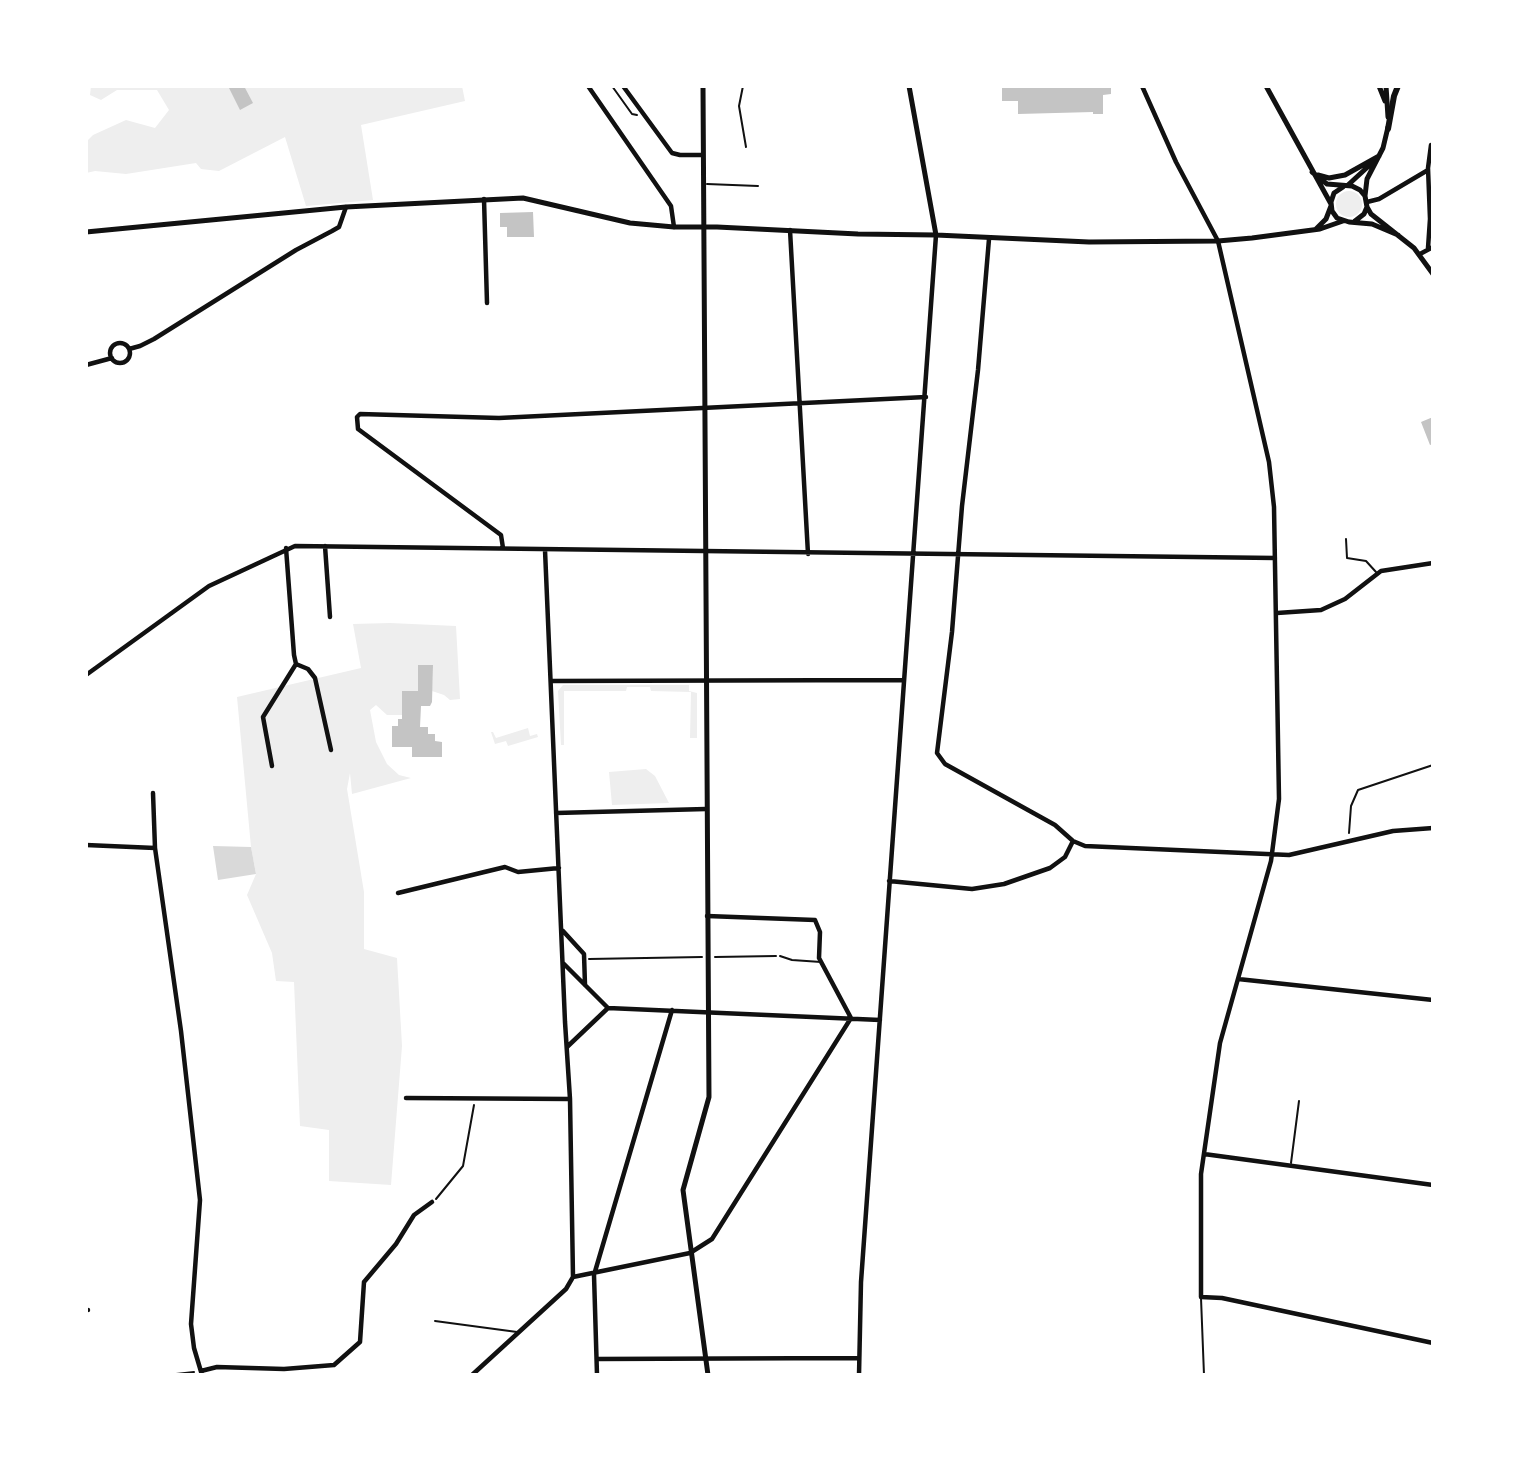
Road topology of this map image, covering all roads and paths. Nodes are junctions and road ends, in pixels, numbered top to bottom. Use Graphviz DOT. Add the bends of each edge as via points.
graph roads {
  1 [pos="588,86"];
  2 [pos="612,86"];
  3 [pos="623,86"];
  4 [pos="702,86"];
  5 [pos="743,86"];
  6 [pos="909,86"];
  7 [pos="1142,86"];
  8 [pos="1266,86"];
  9 [pos="1379,86"];
  10 [pos="1386,86"];
  11 [pos="1398,86"];
  12 [pos="1386,104"];
  13 [pos="645,117"];
  14 [pos="1388,129"];
  15 [pos="1431,145"];
  16 [pos="746,147"];
  17 [pos="702,155"];
  18 [pos="1379,156"];
  19 [pos="1428,170"];
  20 [pos="1312,172"];
  21 [pos="703,185"];
  22 [pos="758,186"];
  23 [pos="1345,186"];
  24 [pos="484,200"];
  25 [pos="1366,201"];
  26 [pos="1331,205"];
  27 [pos="346,207"];
  28 [pos="1343,221"];
  29 [pos="1355,221"];
  30 [pos="674,227"];
  31 [pos="704,227"];
  32 [pos="1316,229"];
  33 [pos="790,230"];
  34 [pos="86,232"];
  35 [pos="936,235"];
  36 [pos="1401,237"];
  37 [pos="989,239"];
  38 [pos="1218,241"];
  39 [pos="1431,247"];
  40 [pos="1420,254"];
  41 [pos="1433,274"];
  42 [pos="487,303"];
  43 [pos="129,349"];
  44 [pos="112,358"];
  45 [pos="86,365"];
  46 [pos="926,397"];
  47 [pos="800,404"];
  48 [pos="704,409"];
  49 [pos="1346,539"];
  50 [pos="325,546"];
  51 [pos="286,548"];
  52 [pos="503,548"];
  53 [pos="545,550"];
  54 [pos="705,551"];
  55 [pos="808,554"];
  56 [pos="912,555"];
  57 [pos="958,556"];
  58 [pos="1276,558"];
  59 [pos="1433,563"];
  60 [pos="1377,574"];
  61 [pos="1277,613"];
  62 [pos="330,617"];
  63 [pos="296,664"];
  64 [pos="86,675"];
  65 [pos="705,679"];
  66 [pos="904,680"];
  67 [pos="551,681"];
  68 [pos="331,750"];
  69 [pos="1433,765"];
  70 [pos="272,766"];
  71 [pos="153,793"];
  72 [pos="706,809"];
  73 [pos="556,813"];
  74 [pos="1433,828"];
  75 [pos="1073,841"];
  76 [pos="1348,843"];
  77 [pos="86,845"];
  78 [pos="155,848"];
  79 [pos="1272,854"];
  80 [pos="559,868"];
  81 [pos="889,881"];
  82 [pos="398,893"];
  83 [pos="707,916"];
  84 [pos="562,930"];
  85 [pos="780,956"];
  86 [pos="708,957"];
  87 [pos="585,959"];
  88 [pos="821,962"];
  89 [pos="563,964"];
  90 [pos="1238,979"];
  91 [pos="585,985"];
  92 [pos="1433,1000"];
  93 [pos="608,1008"];
  94 [pos="672,1010"];
  95 [pos="707,1012"];
  96 [pos="851,1018"];
  97 [pos="880,1020"];
  98 [pos="567,1048"];
  99 [pos="406,1098"];
  100 [pos="475,1099"];
  101 [pos="570,1099"];
  102 [pos="1299,1101"];
  103 [pos="1204,1154"];
  104 [pos="1291,1166"];
  105 [pos="1433,1185"];
  106 [pos="432,1202"];
  107 [pos="690,1253"];
  108 [pos="594,1275"];
  109 [pos="573,1277"];
  110 [pos="1201,1297"];
  111 [pos="435,1321"];
  112 [pos="517,1332"];
  113 [pos="1433,1343"];
  114 [pos="859,1358"];
  115 [pos="597,1359"];
  116 [pos="706,1359"];
  117 [pos="202,1373"];
  118 [pos="167,1375"];
  119 [pos="472,1375"];
  120 [pos="597,1375"];
  121 [pos="708,1375"];
  122 [pos="859,1375"];
  123 [pos="1204,1375"];
  1 -- 30 [label="street" via="671,206"];
  2 -- 13 [label="path" via="632,114"];
  3 -- 13 [label="street"];
  4 -- 17 [label="street"];
  5 -- 16 [label="lane" via="738,106"];
  6 -- 35 [label="street"];
  7 -- 38 [label="street"];
  8 -- 20 [label="street"];
  9 -- 12 [label="street"];
  10 -- 12 [label="street"];
  11 -- 14 [label="main road"];
  12 -- 14 [label="street"];
  13 -- 17 [label="street" via="672,153"];
  14 -- 18 [label="street"];
  15 -- 19 [label="street"];
  17 -- 21 [label="street"];
  18 -- 20 [label="street" via="1336,178"];
  18 -- 23 [label="street"];
  18 -- 25 [label="street" via="1367,179"];
  19 -- 25 [label="street" via="1379,199"];
  19 -- 39 [label="street"];
  20 -- 23 [label="street" via="1327,184"];
  20 -- 26 [label="street"];
  21 -- 22 [label="lane"];
  21 -- 31 [label="street"];
  23 -- 25 [label="street" via="1356,187"];
  23 -- 26 [label="street" via="1334,193"];
  24 -- 27 [label="street"];
  24 -- 30 [label="street" via="523,198 630,223"];
  24 -- 42 [label="street"];
  25 -- 29 [label="street" via="1364,214"];
  25 -- 36 [label="street" via="1376,219"];
  26 -- 28 [label="street"];
  26 -- 32 [label="street"];
  27 -- 34 [label="street"];
  27 -- 43 [label="street" via="339,227 332,232 154,339"];
  28 -- 29 [label="street"];
  28 -- 32 [label="street"];
  29 -- 36 [label="street"];
  30 -- 31 [label="street"];
  31 -- 33 [label="street"];
  31 -- 48 [label="street"];
  32 -- 38 [label="street"];
  33 -- 35 [label="street"];
  33 -- 47 [label="street"];
  35 -- 37 [label="street"];
  35 -- 46 [label="street"];
  36 -- 40 [label="street"];
  37 -- 38 [label="street"];
  37 -- 57 [label="street"];
  38 -- 58 [label="street" via="1269,462"];
  39 -- 40 [label="street"];
  40 -- 41 [label="street"];
  43 -- 44 [label="street" via="124,362"];
  43 -- 44 [label="street" via="115,344"];
  44 -- 45 [label="street"];
  46 -- 47 [label="street"];
  46 -- 56 [label="street"];
  47 -- 48 [label="street"];
  47 -- 55 [label="street"];
  48 -- 52 [label="street" via="499,418 360,415 356,421 361,432 501,534"];
  48 -- 54 [label="street"];
  49 -- 60 [label="lane" via="1346,558 1366,561"];
  50 -- 51 [label="street"];
  50 -- 52 [label="street"];
  50 -- 62 [label="street"];
  51 -- 63 [label="street"];
  51 -- 64 [label="street" via="209,586"];
  52 -- 53 [label="street"];
  53 -- 54 [label="street"];
  53 -- 67 [label="street"];
  54 -- 55 [label="street"];
  54 -- 65 [label="street"];
  55 -- 56 [label="street"];
  56 -- 57 [label="street"];
  56 -- 66 [label="street"];
  57 -- 58 [label="street"];
  57 -- 75 [label="street" via="937,753 945,764 1055,825"];
  58 -- 61 [label="street"];
  59 -- 60 [label="street"];
  60 -- 61 [label="street" via="1333,606"];
  61 -- 79 [label="street" via="1279,799"];
  63 -- 68 [label="street" via="315,678"];
  63 -- 70 [label="street" via="263,717"];
  65 -- 66 [label="street"];
  65 -- 67 [label="street"];
  65 -- 72 [label="street"];
  66 -- 81 [label="street"];
  67 -- 73 [label="street"];
  69 -- 76 [label="path" via="1358,790 1351,806"];
  71 -- 78 [label="street"];
  72 -- 73 [label="street"];
  72 -- 83 [label="street"];
  73 -- 80 [label="street"];
  74 -- 76 [label="street" via="1393,831"];
  75 -- 79 [label="street" via="1085,846"];
  75 -- 81 [label="street" via="1065,857 1050,868 1004,884 972,889"];
  76 -- 79 [label="street" via="1290,855"];
  77 -- 78 [label="street"];
  78 -- 117 [label="street" via="200,1200 191,1324"];
  79 -- 90 [label="street"];
  80 -- 82 [label="street" via="518,872 505,867"];
  80 -- 84 [label="street"];
  81 -- 97 [label="street"];
  83 -- 86 [label="street"];
  83 -- 88 [label="street" via="815,920"];
  84 -- 87 [label="street"];
  84 -- 89 [label="street"];
  85 -- 86 [label="path"];
  85 -- 88 [label="lane"];
  86 -- 87 [label="path"];
  86 -- 95 [label="street"];
  87 -- 91 [label="street"];
  88 -- 96 [label="street"];
  89 -- 91 [label="street"];
  89 -- 98 [label="street"];
  90 -- 92 [label="street"];
  90 -- 103 [label="street" via="1220,1044"];
  91 -- 93 [label="street"];
  93 -- 94 [label="street"];
  93 -- 98 [label="street"];
  94 -- 95 [label="street"];
  94 -- 108 [label="street"];
  95 -- 96 [label="street"];
  95 -- 107 [label="street" via="709,1097 683,1190"];
  96 -- 97 [label="street"];
  96 -- 107 [label="street" via="712,1239"];
  97 -- 114 [label="street"];
  98 -- 101 [label="street"];
  99 -- 100 [label="street"];
  100 -- 101 [label="street"];
  100 -- 106 [label="path" via="463,1166"];
  101 -- 109 [label="street"];
  102 -- 104 [label="lane"];
  103 -- 104 [label="street"];
  103 -- 110 [label="street"];
  104 -- 105 [label="street"];
  106 -- 117 [label="street" via="414,1215 364,1282 360,1342 334,1365 284,1370 217,1367"];
  107 -- 108 [label="street"];
  107 -- 116 [label="street"];
  108 -- 109 [label="street"];
  108 -- 115 [label="street"];
  109 -- 112 [label="street" via="566,1289"];
  110 -- 113 [label="street"];
  110 -- 123 [label="lane"];
  111 -- 112 [label="lane"];
  112 -- 119 [label="street"];
  114 -- 116 [label="street"];
  114 -- 122 [label="street"];
  115 -- 116 [label="street"];
  115 -- 120 [label="street"];
  116 -- 121 [label="street"];
  117 -- 118 [label="path"];
}
